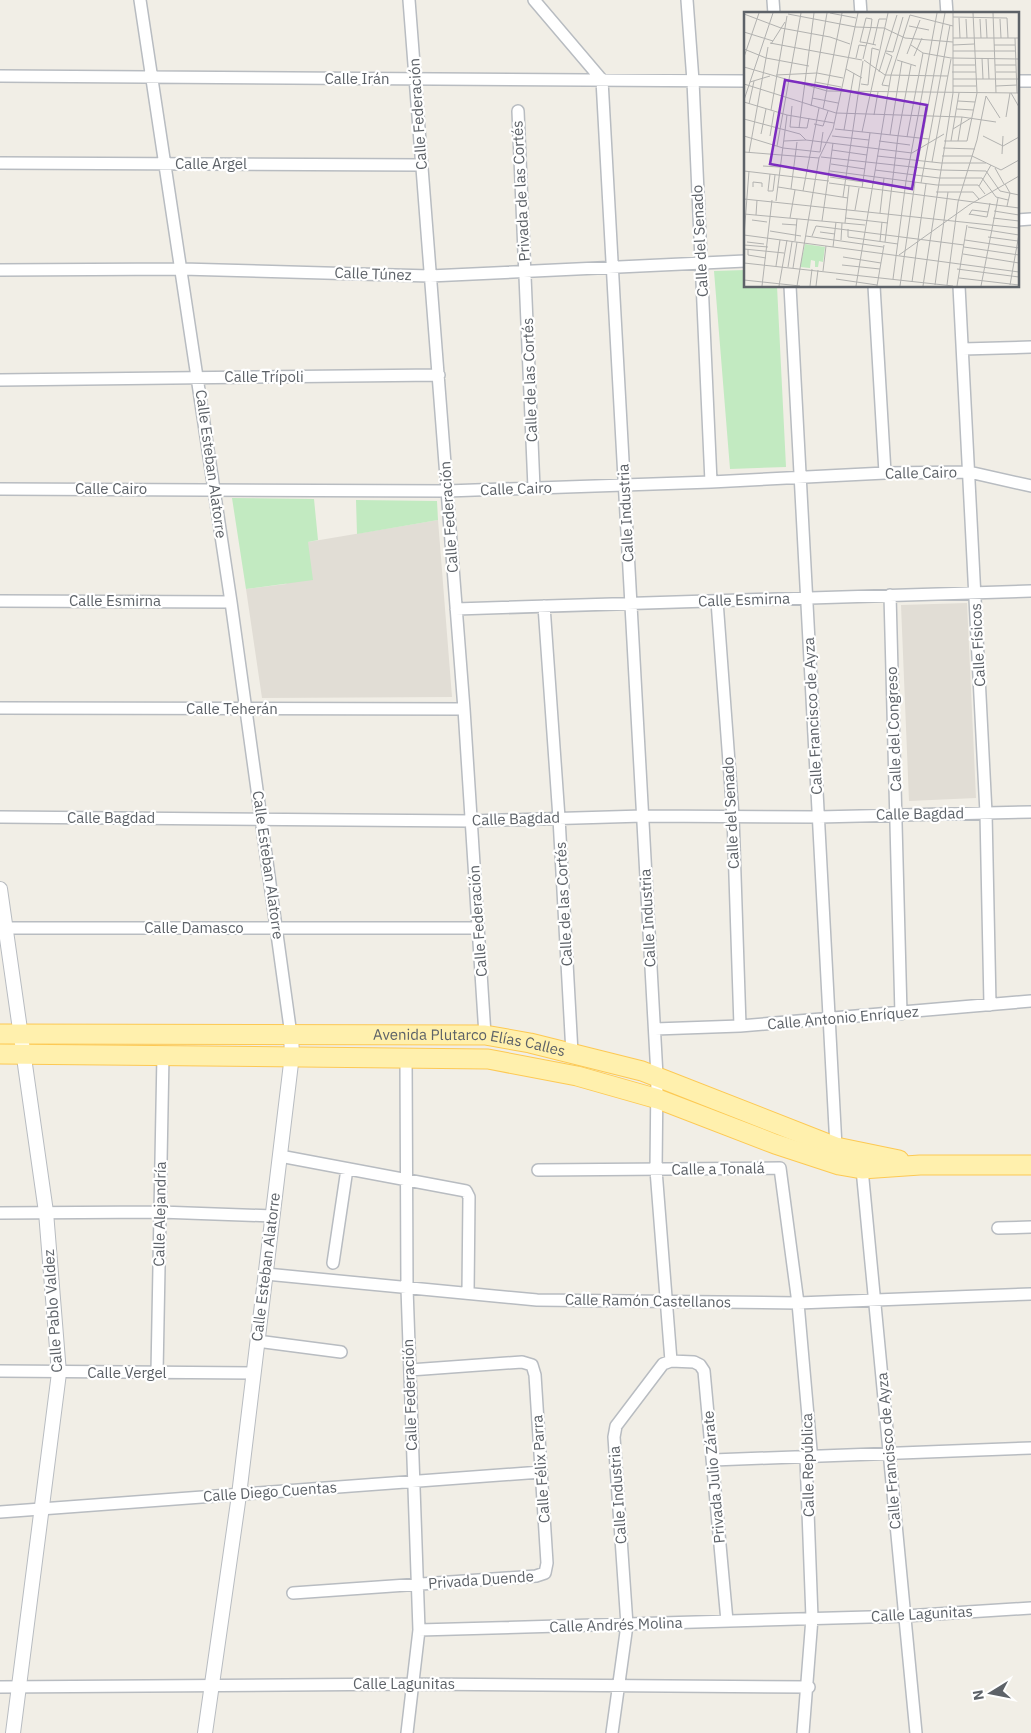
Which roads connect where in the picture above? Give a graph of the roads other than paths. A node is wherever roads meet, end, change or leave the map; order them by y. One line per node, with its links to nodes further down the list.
1 (140, 0): 6 (street, Calle Esteban Alatorre)
2 (409, 0): 7 (street, Calle Federación)
3 (534, 0): 8 (street)
4 (687, 0): 9 (street, Calle del Senado)
5 (0, 76): 6 (street, Calle Irán)
6 (153, 77): 7 (street, Calle Irán); 15 (street, Calle Esteban Alatorre)
7 (415, 79): 8 (street, Calle Irán); 16 (street, Calle Federación)
8 (602, 80): 9 (street, Calle Irán); 21 (street, Calle Industria)
9 (693, 81): 10 (street, Calle Irán); 20 (street, Calle del Senado)
10 (744, 81)
11 (1018, 81): 12 (street)
12 (1031, 81)
13 (518, 110): 24 (street, Privada de las Cortés)
14 (0, 163): 15 (street, Calle Argel)
15 (166, 163): 16 (street, Calle Argel); 22 (street, Calle Esteban Alatorre)
16 (422, 165): 25 (street, Calle Federación)
17 (1031, 219): 18 (street)
18 (1018, 220)
19 (744, 261): 20 (street, Calle Túnez)
20 (700, 263): 21 (street, Calle Túnez); 37 (street, Calle del Senado)
21 (612, 268): 24 (street, Calle Túnez); 38 (street, Calle Industria)
22 (182, 269): 23 (street, Calle Túnez); 25 (street, Calle Túnez); 32 (street, Calle Esteban Alatorre)
23 (0, 270)
24 (525, 272): 25 (street, Calle Túnez); 40 (street, Calle de las Cortés)
25 (430, 276): 31 (street, Calle Federación)
26 (790, 288): 36 (street, Calle Francisco de Ayza)
27 (874, 288): 34 (street)
28 (960, 288): 30 (street, Calle Físicos)
29 (1031, 346): 30 (street)
30 (963, 349): 35 (street, Calle Físicos)
31 (439, 375): 32 (street, Calle Trípoli); 43 (street, Calle Federación)
32 (198, 377): 33 (street, Calle Trípoli); 42 (street, Calle Esteban Alatorre)
33 (0, 380)
34 (885, 472): 35 (street, Calle Cairo); 36 (street, Calle Cairo)
35 (969, 472): 39 (street, Calle Cairo); 45 (street, Calle Físicos)
36 (800, 478): 37 (street, Calle Cairo); 47 (street, Calle Francisco de Ayza)
37 (711, 482): 38 (street, Calle Cairo)
38 (624, 486): 40 (street, Calle Cairo); 51 (street, Calle Industria)
39 (1031, 486)
40 (534, 488): 43 (street, Calle Cairo)
41 (0, 489): 42 (street, Calle Cairo)
42 (214, 490): 43 (street, Calle Cairo); 50 (street, Calle Esteban Alatorre)
43 (447, 491): 53 (street, Calle Federación)
44 (1031, 590): 45 (street, Calle Esmirna)
45 (976, 592): 46 (street, Calle Esmirna); 58 (street, Calle Físicos)
46 (890, 595): 47 (street, Calle Esmirna); 59 (street, Calle del Congreso)
47 (807, 598): 49 (street, Calle Esmirna); 63 (street, Calle Francisco de Ayza)
48 (0, 601): 50 (street, Calle Esmirna)
49 (717, 601): 51 (street, Calle Esmirna); 61 (street, Calle del Senado)
50 (231, 602): 55 (street, Calle Esteban Alatorre)
51 (631, 604): 52 (street, Calle Esmirna); 60 (street, Calle Industria)
52 (544, 606): 53 (street, Calle Esmirna); 65 (street, Calle de las Cortés)
53 (456, 609): 56 (street, Calle Federación)
54 (0, 708): 55 (street, Calle Teherán)
55 (246, 709): 56 (street, Calle Teherán); 64 (street, Calle Esteban Alatorre)
56 (464, 709): 66 (street, Calle Federación)
57 (1031, 812): 58 (street, Calle Bagdad)
58 (986, 813): 59 (street, Calle Bagdad); 72 (street, Calle Físicos)
59 (897, 814): 63 (street, Calle Bagdad); 73 (street, Calle del Congreso)
60 (643, 816): 61 (street, Calle Bagdad); 65 (street, Calle Bagdad); 76 (street, Calle Industria)
61 (733, 816): 63 (street, Calle Bagdad); 75 (street, Calle del Senado)
62 (0, 817): 64 (street, Calle Bagdad)
63 (818, 817): 74 (street, Calle Francisco de Ayza)
64 (261, 818): 66 (street, Calle Bagdad); 69 (street, Calle Esteban Alatorre)
65 (559, 818): 66 (street, Calle Bagdad); 81 (street, Calle de las Cortés)
66 (471, 821): 70 (street, Calle Federación)
67 (0, 889): 68 (street, Calle Pablo Valdez)
68 (3, 928): 69 (street, Calle Damasco); 78 (street, Calle Pablo Valdez)
69 (277, 928): 70 (street, Calle Damasco); 79 (street, Calle Esteban Alatorre)
70 (478, 928): 80 (street, Calle Federación)
71 (1031, 1000): 72 (street, Calle Antonio Enríquez)
72 (990, 1004): 73 (street, Calle Antonio Enríquez)
73 (901, 1014): 74 (street, Calle Antonio Enríquez)
74 (830, 1019): 75 (street, Calle Antonio Enríquez); 90 (street, Calle Francisco de Ayza)
75 (740, 1026): 76 (street, Calle Antonio Enríquez)
76 (655, 1029): 87 (street, Calle Industria)
77 (0, 1034): 78 (main road, Avenida Plutarco Elías Calles)
78 (22, 1034): 79 (main road, Avenida Plutarco Elías Calles); 83 (street, Calle Pablo Valdez)
79 (291, 1035): 80 (main road, Avenida Plutarco Elías Calles); 84 (street, Calle Esteban Alatorre)
80 (485, 1035): 81 (main road, Avenida Plutarco Elías Calles)
81 (572, 1053): 87 (main road, Avenida Plutarco Elías Calles)
82 (0, 1054): 83 (main road, Avenida Plutarco Elías Calles)
83 (24, 1054): 85 (main road, Avenida Plutarco Elías Calles); 100 (street, Calle Pablo Valdez)
84 (292, 1055): 85 (main road, Avenida Plutarco Elías Calles); 86 (main road, Avenida Plutarco Elías Calles); 91 (street, Calle Esteban Alatorre)
85 (163, 1056): 101 (street, Calle Alejandría)
86 (406, 1057): 88 (main road, Avenida Plutarco Elías Calles); 99 (street, Calle Federación)
87 (657, 1076): 88 (street, Calle Industria); 89 (main road, Avenida Plutarco Elías Calles)
88 (658, 1099): 89 (main road, Avenida Plutarco Elías Calles); 98 (street, Calle Industria)
89 (788, 1139): 90 (main road, Avenida Plutarco Elías Calles); 96 (main road, Avenida Plutarco Elías Calles)
90 (836, 1147): 93 (main road, Avenida Plutarco Elías Calles)
91 (280, 1156): 95 (street); 103 (street, Calle Esteban Alatorre)
92 (1031, 1164): 93 (main road, Avenida Plutarco Elías Calles)
93 (920, 1165): 96 (main road, Avenida Plutarco Elías Calles)
94 (780, 1168): 98 (street, Calle a Tonalá); 113 (street, Calle República)
95 (347, 1169): 99 (street); 106 (street)
96 (862, 1169): 112 (street, Calle Francisco de Ayza)
97 (538, 1170): 98 (street, Calle a Tonalá)
98 (656, 1170): 111 (street, Calle Industria)
99 (407, 1181): 108 (street, Calle Federación); 109 (street)
100 (46, 1212): 101 (street); 102 (street); 119 (street, Calle Pablo Valdez)
101 (160, 1212): 103 (street); 120 (street, Calle Alejandría)
102 (0, 1213)
103 (273, 1216): 107 (street, Calle Esteban Alatorre)
104 (1031, 1226): 105 (street)
105 (998, 1228)
106 (333, 1263)
107 (266, 1274): 108 (street, Calle Ramón Castellanos); 114 (street, Calle Esteban Alatorre)
108 (407, 1288): 109 (street, Calle Ramón Castellanos); 117 (street, Calle Federación)
109 (468, 1293): 111 (street, Calle Ramón Castellanos)
110 (1031, 1294): 112 (street, Calle Ramón Castellanos)
111 (666, 1300): 113 (street, Calle Ramón Castellanos); 116 (street, Calle Industria)
112 (875, 1300): 113 (street, Calle Ramón Castellanos); 123 (street, Calle Francisco de Ayza)
113 (798, 1303): 124 (street, Calle República)
114 (257, 1341): 115 (street); 121 (street, Calle Esteban Alatorre)
115 (340, 1352)
116 (671, 1361): 125 (street, Privada Julio Zárate); 138 (street, Calle Industria)
117 (410, 1370): 126 (street, Calle Félix Parra); 127 (street, Calle Federación)
118 (0, 1371): 119 (street, Calle Vergel)
119 (59, 1372): 120 (street, Calle Vergel); 129 (street, Calle Pablo Valdez)
120 (157, 1373): 121 (street, Calle Vergel)
121 (254, 1373): 128 (street, Calle Esteban Alatorre)
122 (1031, 1448): 123 (street)
123 (889, 1453): 124 (street); 135 (street, Calle Francisco de Ayza)
124 (806, 1458): 125 (street); 136 (street, Calle República)
125 (713, 1460): 137 (street, Privada Julio Zárate)
126 (541, 1472): 127 (street, Calle Diego Cuentas); 131 (street, Calle Félix Parra)
127 (413, 1481): 128 (street, Calle Diego Cuentas); 132 (street, Calle Federación)
128 (238, 1495): 129 (street, Calle Diego Cuentas); 141 (street, Calle Esteban Alatorre)
129 (44, 1507): 130 (street, Calle Diego Cuentas); 144 (street, Calle Pablo Valdez)
130 (0, 1512)
131 (545, 1573): 132 (street, Privada Duende)
132 (417, 1584): 133 (street, Privada Duende); 139 (street, Calle Federación)
133 (292, 1593)
134 (1031, 1608): 135 (street, Calle Lagunitas)
135 (905, 1616): 136 (street, Calle Lagunitas); 151 (street, Calle Francisco de Ayza)
136 (812, 1618): 137 (street, Calle Andrés Molina); 145 (street, Calle República)
137 (726, 1621): 138 (street, Calle Andrés Molina)
138 (627, 1625): 139 (street, Calle Andrés Molina); 142 (street, Calle Industria)
139 (419, 1630): 140 (street, Calle Federación)
140 (413, 1684): 141 (street, Calle Lagunitas); 142 (street, Calle Lagunitas); 148 (street, Calle Federación)
141 (212, 1685): 144 (street, Calle Lagunitas); 147 (street, Calle Esteban Alatorre)
142 (619, 1685): 145 (street, Calle Lagunitas); 149 (street, Calle Industria)
143 (0, 1687): 144 (street, Calle Lagunitas)
144 (19, 1687): 146 (street, Calle Pablo Valdez)
145 (809, 1687): 150 (street, Calle República)
146 (13, 1733)
147 (205, 1733)
148 (407, 1733)
149 (612, 1733)
150 (803, 1733)
151 (916, 1733)

